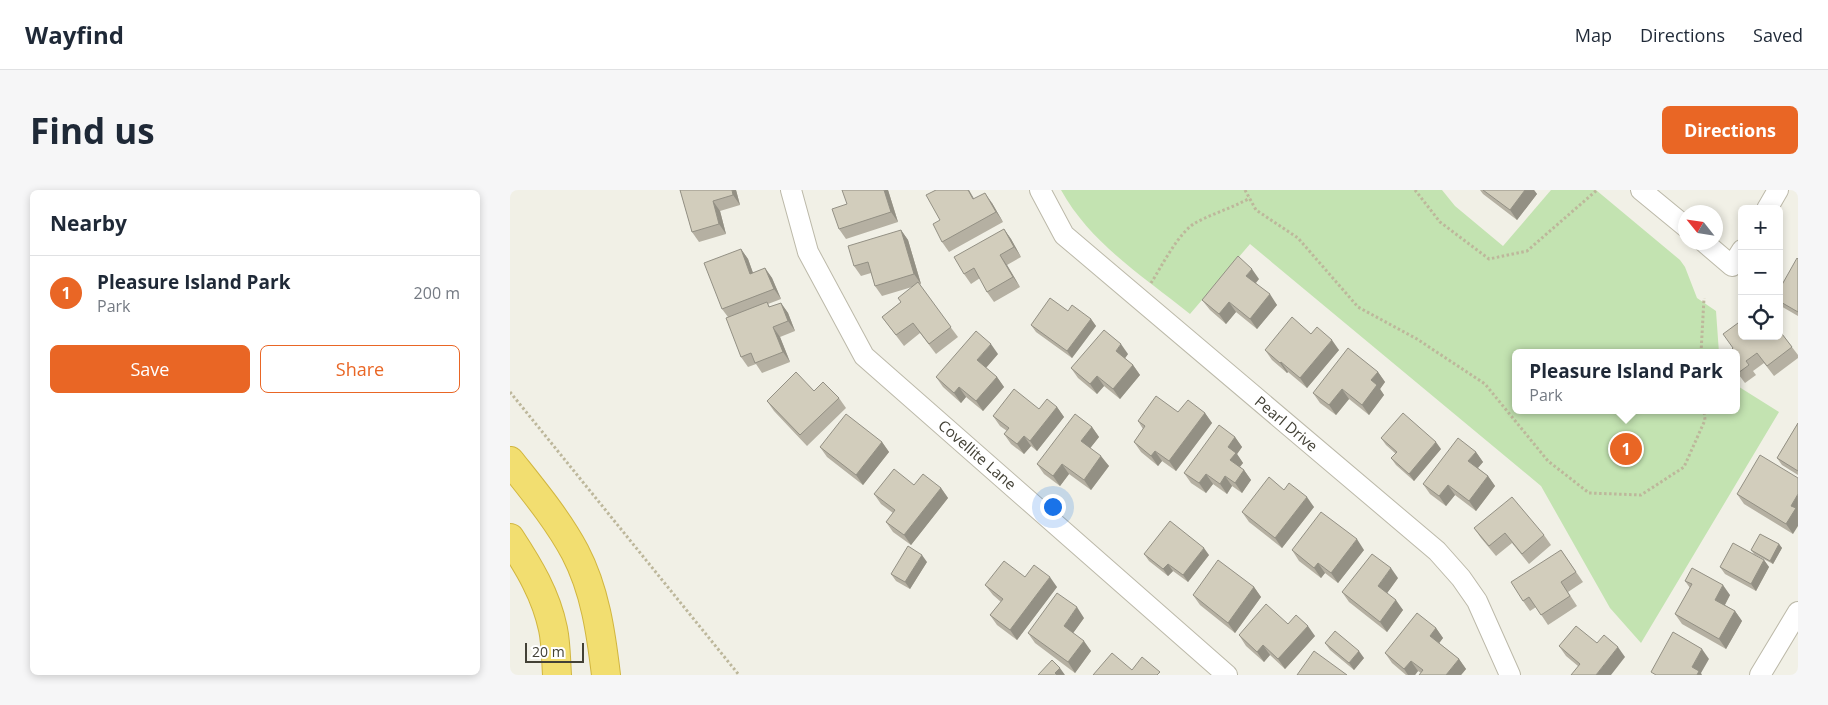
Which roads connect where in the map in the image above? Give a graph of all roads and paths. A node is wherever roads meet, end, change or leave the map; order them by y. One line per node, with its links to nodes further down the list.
1 (791, 190): 24 (street, Covellite Lane)
2 (1040, 190): 25 (street, Pearl Drive)
3 (1245, 190): 8 (path)
4 (1415, 190): 5 (path)
5 (1597, 190)
6 (1641, 190): 10 (street)
7 (1778, 190): 9 (street)
8 (1250, 198): 13 (path); 17 (path)
9 (1769, 205)
10 (1678, 220)
11 (1713, 250): 12 (street)
12 (1738, 256)
13 (1149, 286)
14 (1704, 298): 15 (path)
15 (1700, 349)
16 (510, 392): 23 (path)
17 (1704, 414)
18 (510, 461): 22 (highway)
19 (510, 538): 21 (highway)
20 (1798, 612): 26 (street)
21 (557, 675)
22 (606, 675)
23 (739, 675)
24 (1227, 675)
25 (1510, 675)
26 (1760, 675)

